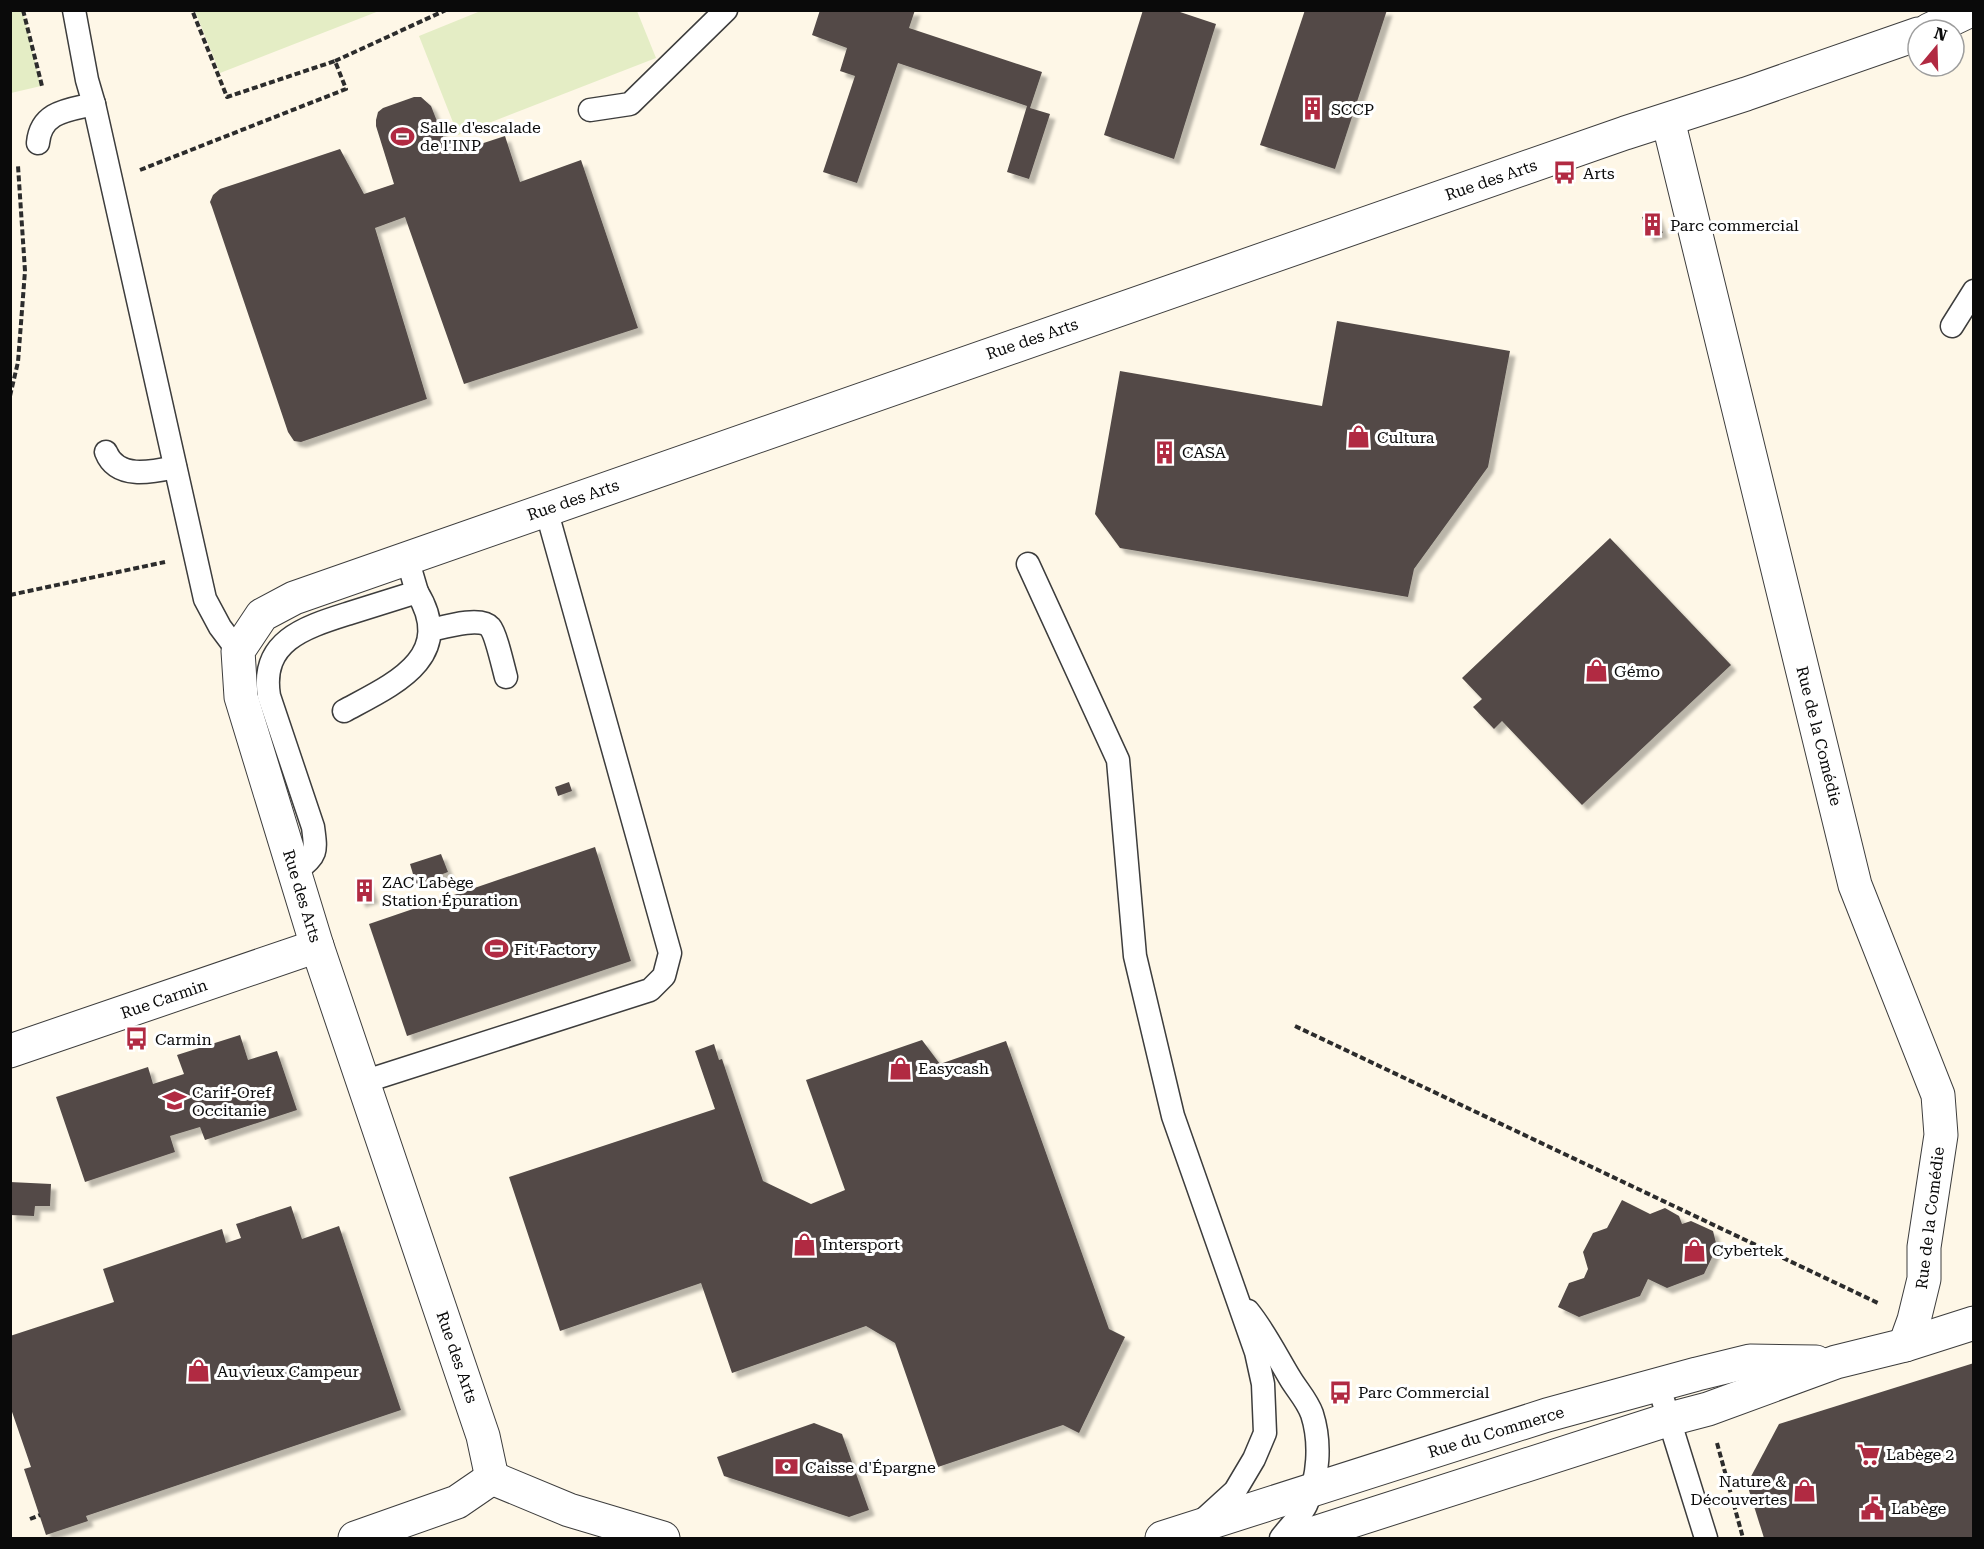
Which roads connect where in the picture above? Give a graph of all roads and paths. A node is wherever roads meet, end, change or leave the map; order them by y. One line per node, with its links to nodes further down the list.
1 (23, 10): 10 (path)
2 (74, 10): 10 (lane)
3 (192, 10): 9 (path)
4 (446, 10): 9 (path)
5 (726, 10): 12 (lane)
6 (1971, 10): 7 (street)
7 (1954, 18)
8 (1906, 38): 13 (street, Rue des Arts)
9 (335, 61): 16 (path)
10 (87, 80): 11 (lane)
11 (94, 104): 14 (lane); 16 (lane)
12 (590, 110)
13 (1668, 120): 22 (street, Rue des Arts); 39 (street, Rue de la Comédie)
14 (38, 143)
15 (18, 164): 19 (path)
16 (110, 176): 21 (lane)
17 (1974, 291): 18 (lane)
18 (1952, 326)
19 (10, 396)
20 (106, 452): 21 (lane)
21 (175, 467): 23 (lane)
22 (546, 509): 24 (street, Rue des Arts); 36 (lane)
23 (195, 556): 27 (path); 29 (lane)
24 (407, 558): 26 (lane); 29 (street, Rue des Arts)
25 (1028, 564): 37 (lane)
26 (417, 592): 28 (lane); 32 (lane)
27 (10, 595)
28 (431, 630): 30 (lane); 31 (lane)
29 (238, 651): 32 (street, Rue des Arts)
30 (506, 676)
31 (344, 711)
32 (294, 873): 33 (street, Rue des Arts)
33 (317, 946): 35 (street, Rue Carmin); 36 (street, Rue des Arts)
34 (1295, 1026): 39 (path)
35 (10, 1051)
36 (363, 1082): 44 (street, Rue des Arts)
37 (1235, 1296): 45 (lane); 48 (lane)
38 (1974, 1323): 39 (street, Rue du Commerce)
39 (1909, 1333): 40 (street, Rue du Commerce)
40 (1836, 1362): 41 (street, Rue du Commerce); 42 (street, Rue du Commerce)
41 (1658, 1384): 43 (lane); 45 (street, Rue du Commerce)
42 (1708, 1409): 43 (street, Rue du Commerce); 55 (path)
43 (1670, 1419): 53 (street, Rue du Commerce); 54 (lane)
44 (492, 1478): 49 (street); 50 (street)
45 (1311, 1491): 48 (street, Rue du Commerce); 52 (lane)
46 (40, 1515): 47 (path)
47 (30, 1519)
48 (1193, 1529): 51 (street, Rue du Commerce)
49 (366, 1537)
50 (663, 1539)
51 (1162, 1539)
52 (1281, 1539)
53 (1299, 1539)
54 (1706, 1539)
55 (1743, 1539)

